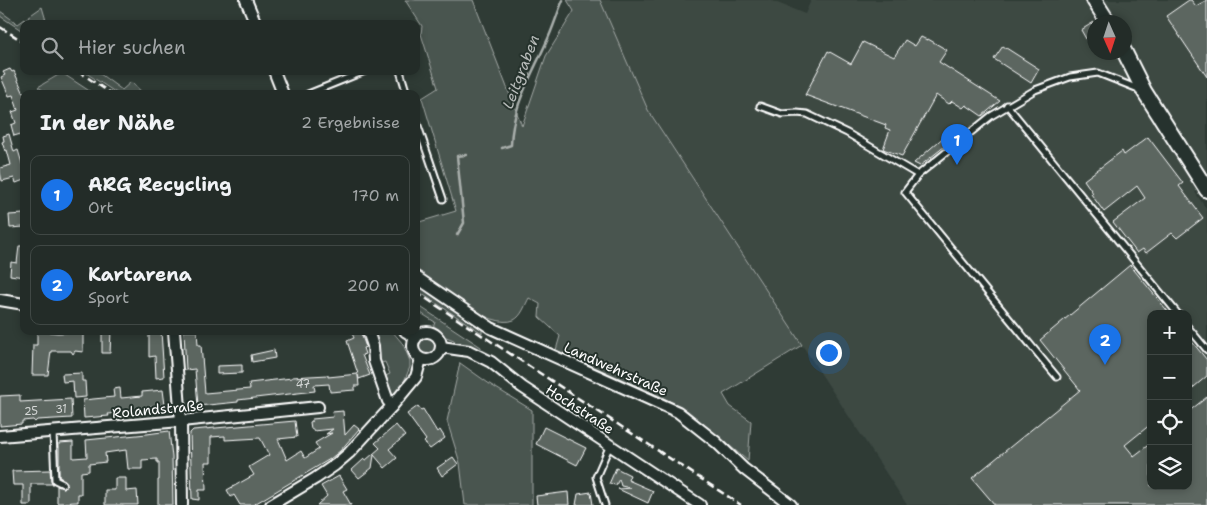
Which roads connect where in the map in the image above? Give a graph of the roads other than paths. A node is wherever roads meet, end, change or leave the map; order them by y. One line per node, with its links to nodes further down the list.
1 (246, 0): 4 (street)
2 (1094, 0): 3 (street)
3 (1104, 15)
4 (254, 20)
5 (1128, 60): 12 (street)
6 (276, 75): 9 (street)
7 (355, 75): 10 (lane)
8 (401, 75): 11 (lane)
9 (281, 90)
10 (319, 90)
11 (407, 90)
12 (1144, 91): 13 (lane); 17 (street)
13 (1007, 105): 16 (lane); 22 (lane)
14 (760, 106): 16 (lane)
15 (420, 132): 18 (lane)
16 (918, 175): 33 (lane)
17 (1207, 190)
18 (443, 199)
19 (420, 281): 45 (street, Landwehrstraße)
20 (0, 300): 21 (street)
21 (20, 303)
22 (1175, 310)
23 (1192, 332): 31 (lane)
24 (174, 335): 36 (street)
25 (369, 335): 34 (street)
26 (411, 335): 29 (street)
27 (420, 335): 30 (street)
28 (420, 335): 29 (street)
29 (416, 338): 32 (street)
30 (441, 347): 32 (street); 39 (street, Hochstraße)
31 (1207, 350)
32 (421, 359): 34 (street)
33 (1057, 377)
34 (392, 406): 42 (street)
35 (318, 407): 36 (street, Rolandstraße)
36 (181, 421): 37 (street, Rolandstraße); 41 (street)
37 (53, 432): 38 (street, Rolandstraße); 40 (lane)
38 (0, 436)
39 (610, 445): 43 (lane); 44 (street, Hochstraße)
40 (63, 484)
41 (182, 505)
42 (271, 505)
43 (604, 505)
44 (700, 505)
45 (791, 505)

